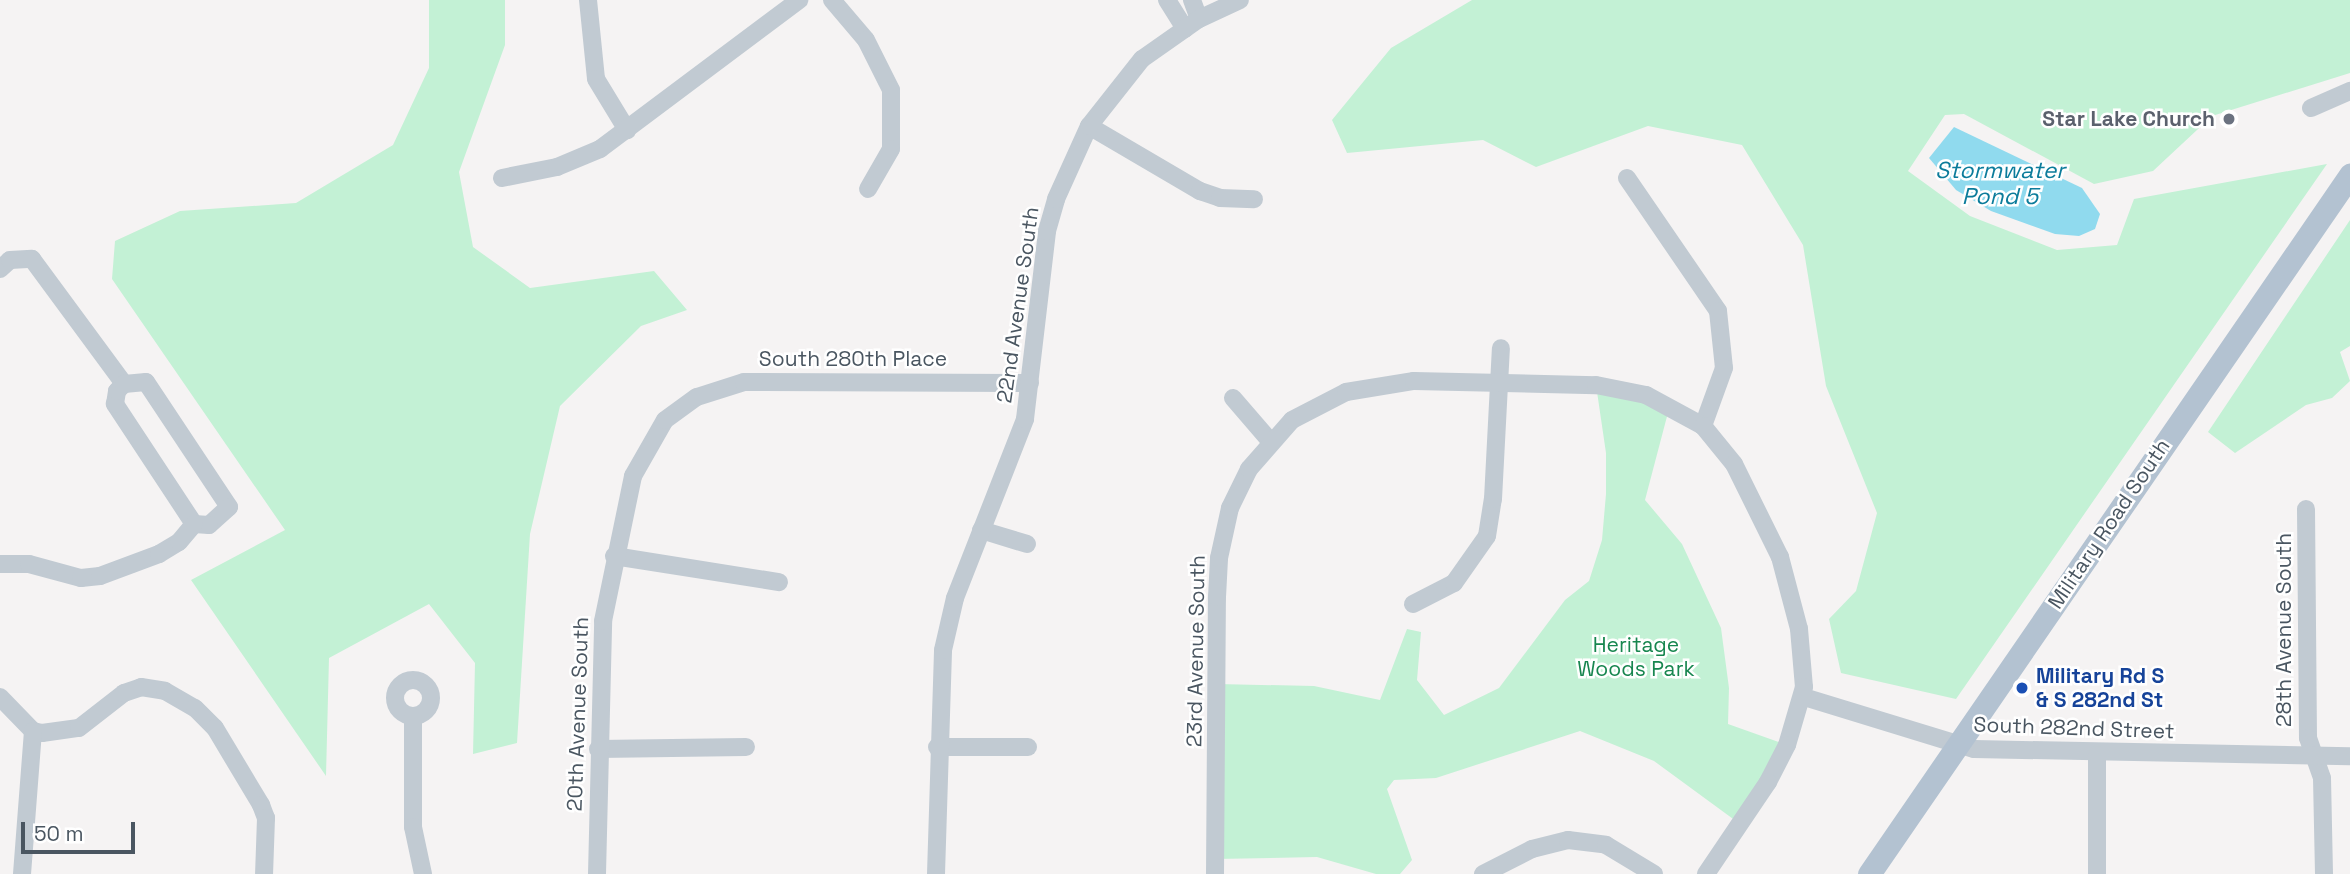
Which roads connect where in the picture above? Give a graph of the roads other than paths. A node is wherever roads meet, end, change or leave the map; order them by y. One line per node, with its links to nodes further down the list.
1 (588, 0): 11 (street)
2 (799, 0): 11 (street)
3 (832, 0): 15 (street)
4 (1167, 0): 7 (street)
5 (1192, 0): 7 (street)
6 (1240, 0): 7 (street, 22nd Avenue South)
7 (1192, 24): 10 (street, 22nd Avenue South)
8 (2350, 91): 9 (street)
9 (2311, 108)
10 (1088, 126): 16 (street); 19 (street, 22nd Avenue South)
11 (627, 131): 13 (street)
12 (2350, 175): 37 (main road, Military Road South)
13 (502, 178)
14 (1626, 178): 23 (street)
15 (868, 189)
16 (1254, 198)
17 (0, 269): 20 (street)
18 (1500, 348): 21 (street)
19 (1030, 383): 27 (street, 22nd Avenue South); 29 (street, South 280th Place)
20 (124, 384): 26 (street); 26 (street)
21 (1500, 384): 23 (street); 24 (street); 32 (street)
22 (1233, 398): 24 (street)
23 (1703, 426): 34 (street)
24 (1270, 441): 50 (street, 23rd Avenue South)
25 (2306, 509): 43 (street, 28th Avenue South)
26 (194, 524): 30 (street)
27 (981, 530): 28 (street); 39 (street, 22nd Avenue South)
28 (1027, 544)
29 (614, 556): 31 (street); 41 (street, 20th Avenue South)
30 (0, 564)
31 (779, 582)
32 (1413, 604)
33 (0, 697): 36 (street)
34 (1804, 697): 37 (street, South 282nd Street); 53 (street)
35 (413, 717): 47 (street)
36 (33, 731): 45 (street); 46 (street)
37 (1956, 745): 42 (street, South 282nd Street); 54 (main road, Military Road South)
38 (746, 747): 41 (street)
39 (937, 747): 40 (street); 49 (street, 22nd Avenue South)
40 (1028, 747)
41 (598, 749): 48 (street, 20th Avenue South)
42 (2097, 755): 43 (street, South 282nd Street); 55 (street)
43 (2316, 756): 44 (street, South 282nd Street); 56 (street, 28th Avenue South)
44 (2350, 757)
45 (22, 874)
46 (264, 874)
47 (423, 874)
48 (597, 874)
49 (936, 874)
50 (1215, 874)
51 (1483, 874): 52 (street)
52 (1654, 874)
53 (1706, 874)
54 (1869, 874)
55 (2097, 874)
56 (2325, 874)

